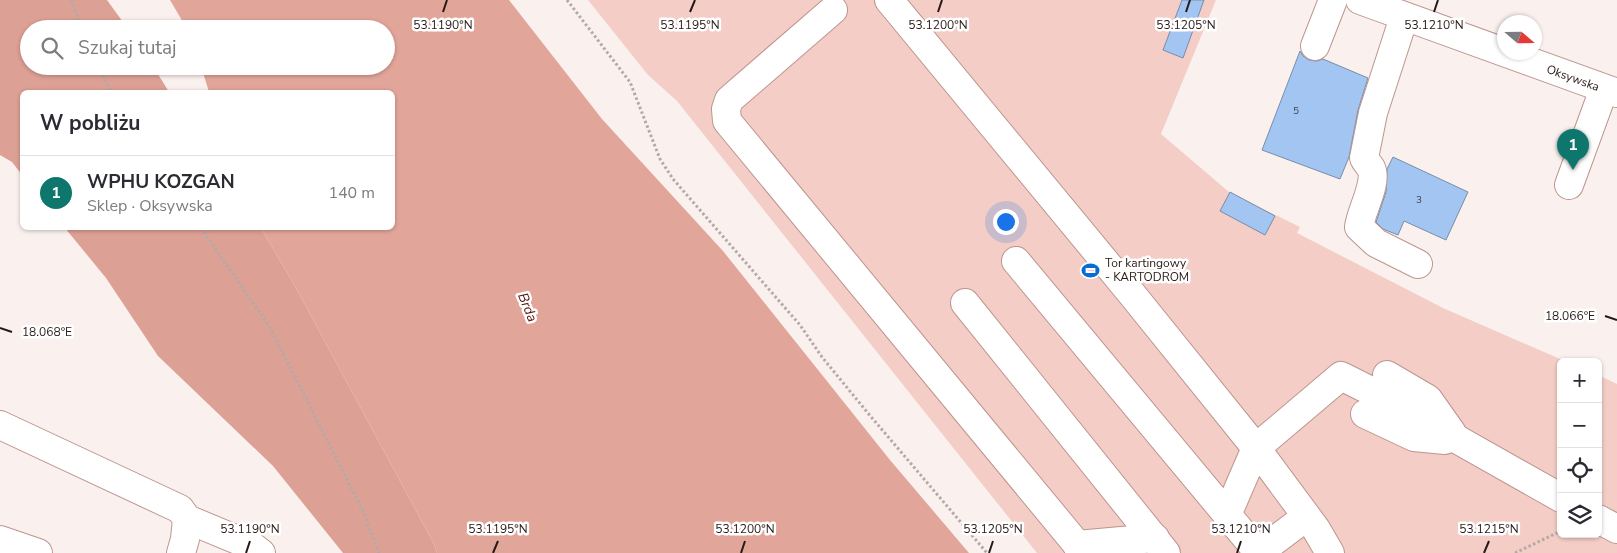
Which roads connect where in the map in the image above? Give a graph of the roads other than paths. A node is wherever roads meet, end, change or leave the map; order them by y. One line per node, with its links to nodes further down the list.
1 (889, 0): 13 (street)
2 (1333, 0): 6 (street)
3 (1360, 0): 5 (street, Oksywska)
4 (833, 10): 22 (street)
5 (1404, 17): 7 (street, Oksywska); 10 (street)
6 (1315, 46)
7 (1613, 90): 8 (street)
8 (1569, 185)
9 (1016, 261): 15 (street)
10 (1418, 264)
11 (966, 303): 21 (street)
12 (0, 425): 17 (street)
13 (1256, 448): 14 (street); 15 (street); 16 (street)
14 (1557, 496)
15 (1227, 515): 26 (street)
16 (1306, 517): 26 (street); 27 (street)
17 (187, 519): 24 (street); 25 (street)
18 (1602, 521): 19 (street)
19 (1617, 530)
20 (0, 540): 23 (street)
21 (1161, 546): 22 (street)
22 (1081, 549)
23 (38, 553)
24 (181, 553)
25 (261, 553)
26 (1258, 553)
27 (1330, 553)

